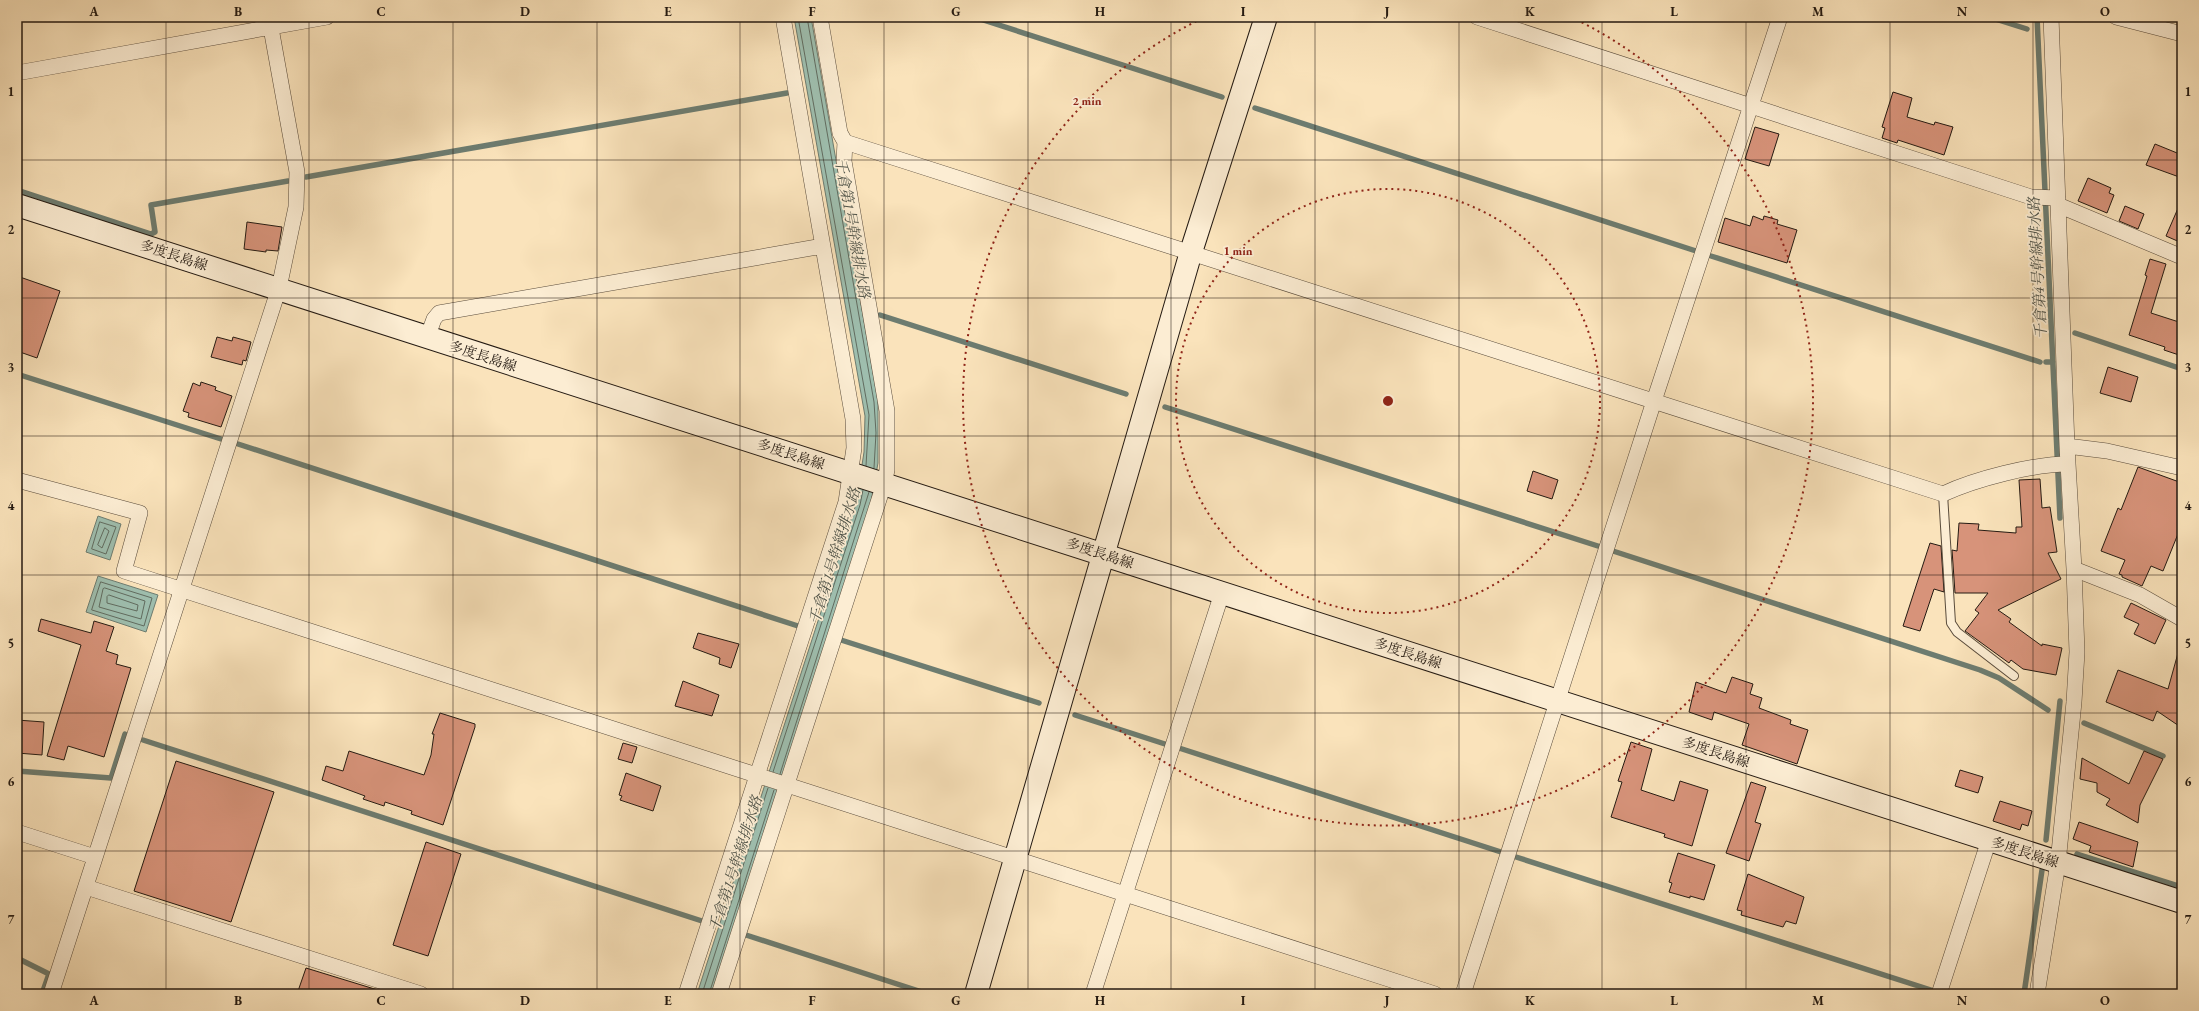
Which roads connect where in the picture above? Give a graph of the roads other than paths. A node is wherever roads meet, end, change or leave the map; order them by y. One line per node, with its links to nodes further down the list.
1 (327, 17): 9 (street)
2 (783, 17): 16 (street)
3 (820, 17): 13 (street)
4 (1266, 17): 17 (main road)
5 (1477, 17): 12 (street)
6 (1780, 17): 12 (street)
7 (2051, 17): 14 (street)
8 (2116, 17): 10 (street)
9 (270, 22): 11 (street); 19 (street)
10 (2182, 34)
11 (17, 73)
12 (1752, 106): 14 (street); 21 (street)
13 (845, 142): 17 (street); 27 (street)
14 (2056, 200): 18 (street); 22 (street)
15 (17, 205): 19 (main road, 多度長島線)
16 (823, 246): 20 (street); 25 (street)
17 (1191, 252): 21 (street); 29 (main road)
18 (2182, 257)
19 (279, 288): 20 (main road, 多度長島線); 31 (street)
20 (427, 338): 25 (main road, 多度長島線)
21 (1654, 401): 28 (street); 35 (street)
22 (2067, 446): 23 (street); 24 (street)
23 (2065, 464): 28 (street); 30 (street)
24 (2182, 468)
25 (853, 474): 27 (main road, 多度長島線); 36 (street)
26 (17, 480): 31 (street)
27 (882, 483): 29 (main road, 多度長島線); 37 (street)
28 (1943, 494): 34 (lane)
29 (1104, 555): 32 (main road, 多度長島線); 41 (main road)
30 (2074, 569): 33 (street); 42 (street)
31 (182, 589): 36 (street); 40 (street)
32 (1222, 593): 35 (main road, 多度長島線); 44 (street)
33 (2182, 619)
34 (2014, 676)
35 (1558, 701): 39 (main road, 多度長島線); 53 (street)
36 (760, 775): 37 (street); 48 (street)
37 (785, 783): 41 (street); 49 (street)
38 (17, 832): 40 (street)
39 (1989, 840): 42 (main road, 多度長島線); 54 (street)
40 (95, 857): 43 (street)
41 (1015, 858): 44 (street); 50 (main road)
42 (2058, 863): 45 (main road, 多度長島線); 55 (street)
43 (86, 887): 46 (street); 47 (street)
44 (1126, 894): 51 (street); 52 (street)
45 (2182, 902)
46 (51, 994)
47 (421, 994)
48 (686, 994)
49 (719, 994)
50 (976, 994)
51 (1093, 994)
52 (1434, 994)
53 (1464, 994)
54 (1939, 994)
55 (2037, 994)

